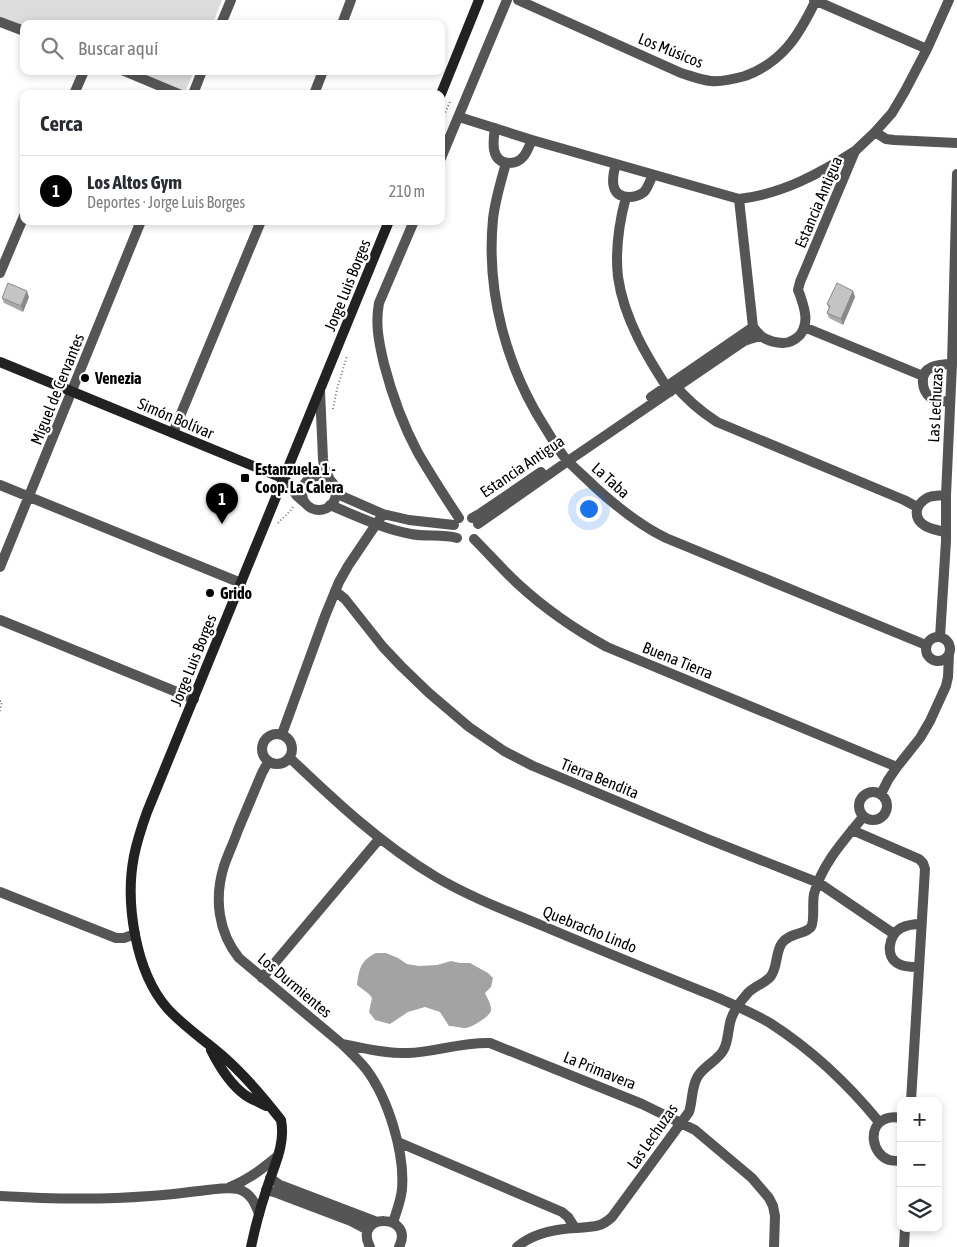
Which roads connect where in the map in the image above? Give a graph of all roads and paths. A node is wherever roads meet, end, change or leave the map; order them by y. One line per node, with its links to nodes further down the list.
1 (231, 0): 8 (street)
2 (351, 0): 9 (street)
3 (479, 0): 21 (street)
4 (506, 0): 22 (street)
5 (518, 0): 6 (street, Los Músicos)
6 (815, 0): 12 (street)
7 (949, 0): 12 (street, Estancia Antigua)
8 (224, 20)
9 (344, 20)
10 (0, 22): 11 (street)
11 (20, 30)
12 (927, 49): 24 (street, Estancia Antigua)
13 (82, 75): 17 (street)
14 (134, 75): 18 (street)
15 (200, 75): 19 (street)
16 (321, 75): 20 (street)
17 (76, 90)
18 (169, 90)
19 (195, 90)
20 (316, 90)
21 (443, 90)
22 (459, 116): 23 (street); 27 (street)
23 (495, 128): 25 (street); 29 (street)
24 (875, 132): 26 (street); 28 (street, Estancia Antigua)
25 (532, 140): 29 (street); 30 (street)
26 (957, 143)
27 (445, 149)
28 (855, 151): 31 (street); 34 (street, Estancia Antigua)
29 (506, 163): 56 (street, La Taba)
30 (616, 164): 33 (street); 35 (street)
31 (826, 169): 34 (street); 36 (street)
32 (957, 174): 48 (street, Las Lechuzas)
33 (653, 175): 35 (street); 36 (street)
34 (841, 187): 44 (street, Estancia Antigua)
35 (626, 197): 50 (street)
36 (739, 199): 43 (street)
37 (20, 225): 42 (street)
38 (139, 225): 51 (street, Miguel de Cervantes)
39 (259, 225): 55 (street)
40 (387, 225): 52 (street, Jorge Luis Borges)
41 (412, 225): 69 (street)
42 (0, 273)
43 (753, 327): 45 (street); 50 (street, Estancia Antigua)
44 (804, 327): 45 (street); 49 (street)
45 (760, 336): 50 (street, Estancia Antigua)
46 (347, 356): 54 (path)
47 (0, 362): 51 (street, Simón Bolívar)
48 (952, 364): 49 (street); 53 (street, Las Lechuzas)
49 (923, 376): 53 (street)
50 (672, 387): 56 (street, Estancia Antigua); 66 (street)
51 (72, 391): 55 (street, Simón Bolívar); 63 (street, Miguel de Cervantes)
52 (320, 391): 57 (street, Jorge Luis Borges); 59 (street)
53 (950, 402): 62 (street, Las Lechuzas)
54 (332, 415)
55 (173, 433): 57 (street, Simón Bolívar)
56 (566, 459): 68 (street, Estancia Antigua); 79 (street, La Taba)
57 (285, 479): 58 (street, Simón Bolívar); 64 (street); 75 (street, Jorge Luis Borges)
58 (305, 483): 59 (street); 64 (street)
59 (332, 483): 61 (street)
60 (0, 485): 63 (street)
61 (335, 493): 65 (street); 67 (street)
62 (946, 495): 66 (street); 71 (street, Las Lechuzas)
63 (29, 497): 74 (street, Miguel de Cervantes); 75 (street)
64 (305, 503): 65 (street)
65 (330, 505): 70 (street)
66 (917, 507): 71 (street)
67 (383, 514): 69 (street); 70 (street)
68 (475, 521): 69 (street); 73 (street)
69 (456, 522): 72 (street)
70 (376, 524): 72 (street); 76 (street)
71 (946, 532): 78 (street, Las Lechuzas)
72 (457, 538): 73 (street)
73 (474, 539): 89 (street, Buena Tierra)
74 (0, 567)
75 (241, 583): 83 (street, Jorge Luis Borges)
76 (335, 591): 86 (street); 94 (street, Tierra Bendita)
77 (0, 620): 83 (street)
78 (940, 637): 79 (street); 80 (street)
79 (926, 645): 81 (street)
80 (949, 654): 81 (street); 82 (street)
81 (934, 661): 82 (street)
82 (948, 677): 89 (street)
83 (194, 698): 97 (street, Jorge Luis Borges)
84 (0, 701): 85 (path)
85 (0, 710)
86 (282, 734): 87 (street); 88 (street)
87 (290, 758): 88 (street); 93 (street, Quebracho Lindo)
88 (268, 762): 100 (street, Los Durmientes)
89 (897, 767): 90 (street)
90 (881, 794): 91 (street); 91 (street)
91 (863, 817): 92 (street, Las Lechuzas)
92 (852, 830): 94 (street, Las Lechuzas); 96 (street)
93 (380, 838): 100 (street); 101 (street, Quebracho Lindo)
94 (818, 883): 98 (street, Tierra Bendita); 101 (street, Las Lechuzas)
95 (0, 892): 97 (street)
96 (921, 924): 98 (street); 99 (street)
97 (135, 934): 108 (street, Jorge Luis Borges)
98 (894, 934): 99 (street)
99 (918, 967): 103 (street)
100 (262, 978): 102 (street, Los Durmientes)
101 (738, 1006): 105 (street, Quebracho Lindo); 106 (street, Las Lechuzas)
102 (342, 1044): 106 (street, La Primavera); 107 (street, Los Durmientes)
103 (911, 1097)
104 (897, 1118): 105 (street)
105 (879, 1122): 109 (street)
106 (682, 1123): 118 (street, Las Lechuzas); 125 (street, La Primavera)
107 (398, 1142): 117 (street, Los Durmientes); 118 (street)
108 (278, 1156): 110 (street, Jorge Luis Borges); 111 (street)
109 (897, 1161)
110 (270, 1178): 112 (street, Jorge Luis Borges); 114 (street)
111 (229, 1188): 113 (street); 115 (street)
112 (266, 1190): 114 (street); 115 (street, Jorge Luis Borges)
113 (0, 1196)
114 (329, 1208): 116 (street); 119 (street)
115 (258, 1214): 122 (street, Jorge Luis Borges)
116 (377, 1222): 117 (street); 119 (street)
117 (393, 1223): 121 (street)
118 (575, 1228): 124 (street, Las Lechuzas)
119 (368, 1230): 123 (street)
120 (905, 1232): 126 (street)
121 (401, 1246)
122 (251, 1247)
123 (370, 1247)
124 (517, 1247)
125 (774, 1247)
126 (904, 1247)

